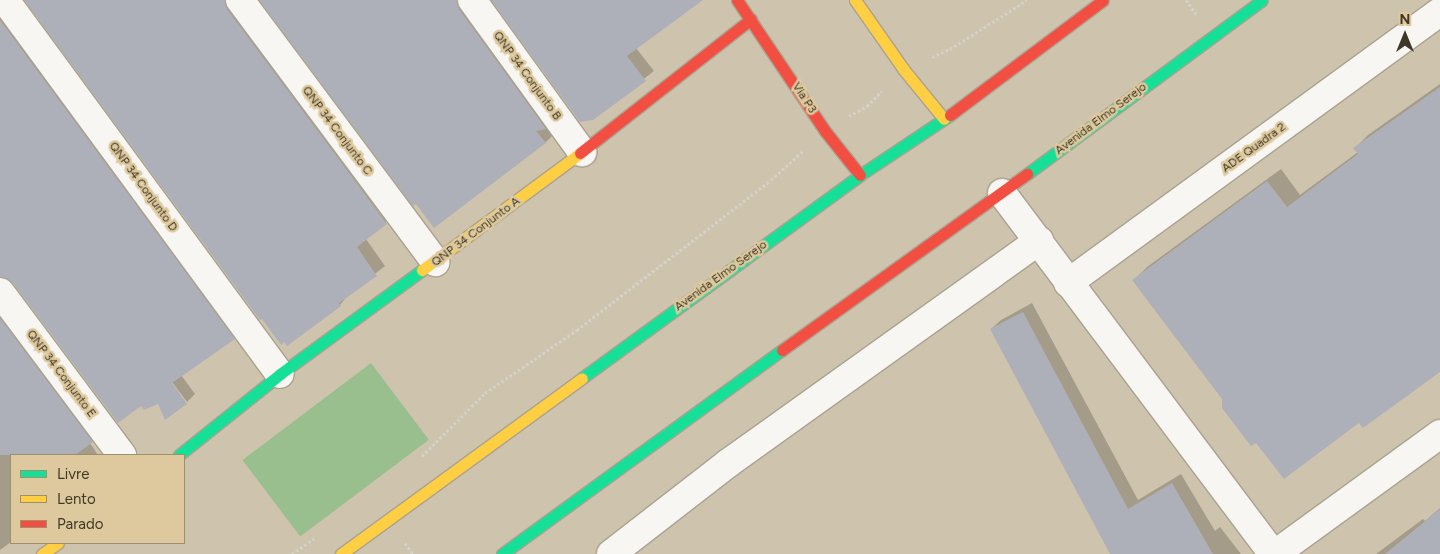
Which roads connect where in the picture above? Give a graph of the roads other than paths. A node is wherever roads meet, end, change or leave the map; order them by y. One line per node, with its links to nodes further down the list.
1 (5, 0): 18 (street, QNP 34 Conjunto D)
2 (240, 0): 15 (street, QNP 34 Conjunto C)
3 (472, 0): 11 (street, QNP 34 Conjunto B)
4 (737, 0): 9 (main road)
5 (855, 0): 10 (main road)
6 (1103, 0): 10 (main road, Avenida Elmo Serejo)
7 (1262, 0): 13 (main road, Avenida Elmo Serejo)
8 (1440, 12): 16 (street, ADE Quadra 2)
9 (751, 19): 11 (main road, QNP 34 Conjunto A); 12 (main road, Via P3)
10 (944, 119): 12 (main road, Avenida Elmo Serejo)
11 (582, 152): 15 (main road, QNP 34 Conjunto A)
12 (860, 175): 24 (main road, Avenida Elmo Serejo)
13 (1002, 193): 14 (street); 25 (main road, Avenida Elmo Serejo)
14 (1039, 241): 16 (street); 26 (street)
15 (435, 262): 18 (main road, QNP 34 Conjunto A)
16 (1068, 283): 27 (street)
17 (0, 292): 20 (street, QNP 34 Conjunto E)
18 (280, 374): 21 (main road, QNP 34 Conjunto A)
19 (1440, 434): 27 (street)
20 (121, 454)
21 (180, 454)
22 (57, 544): 23 (main road)
23 (42, 554)
24 (341, 554)
25 (502, 554)
26 (611, 554)
27 (1274, 554)

